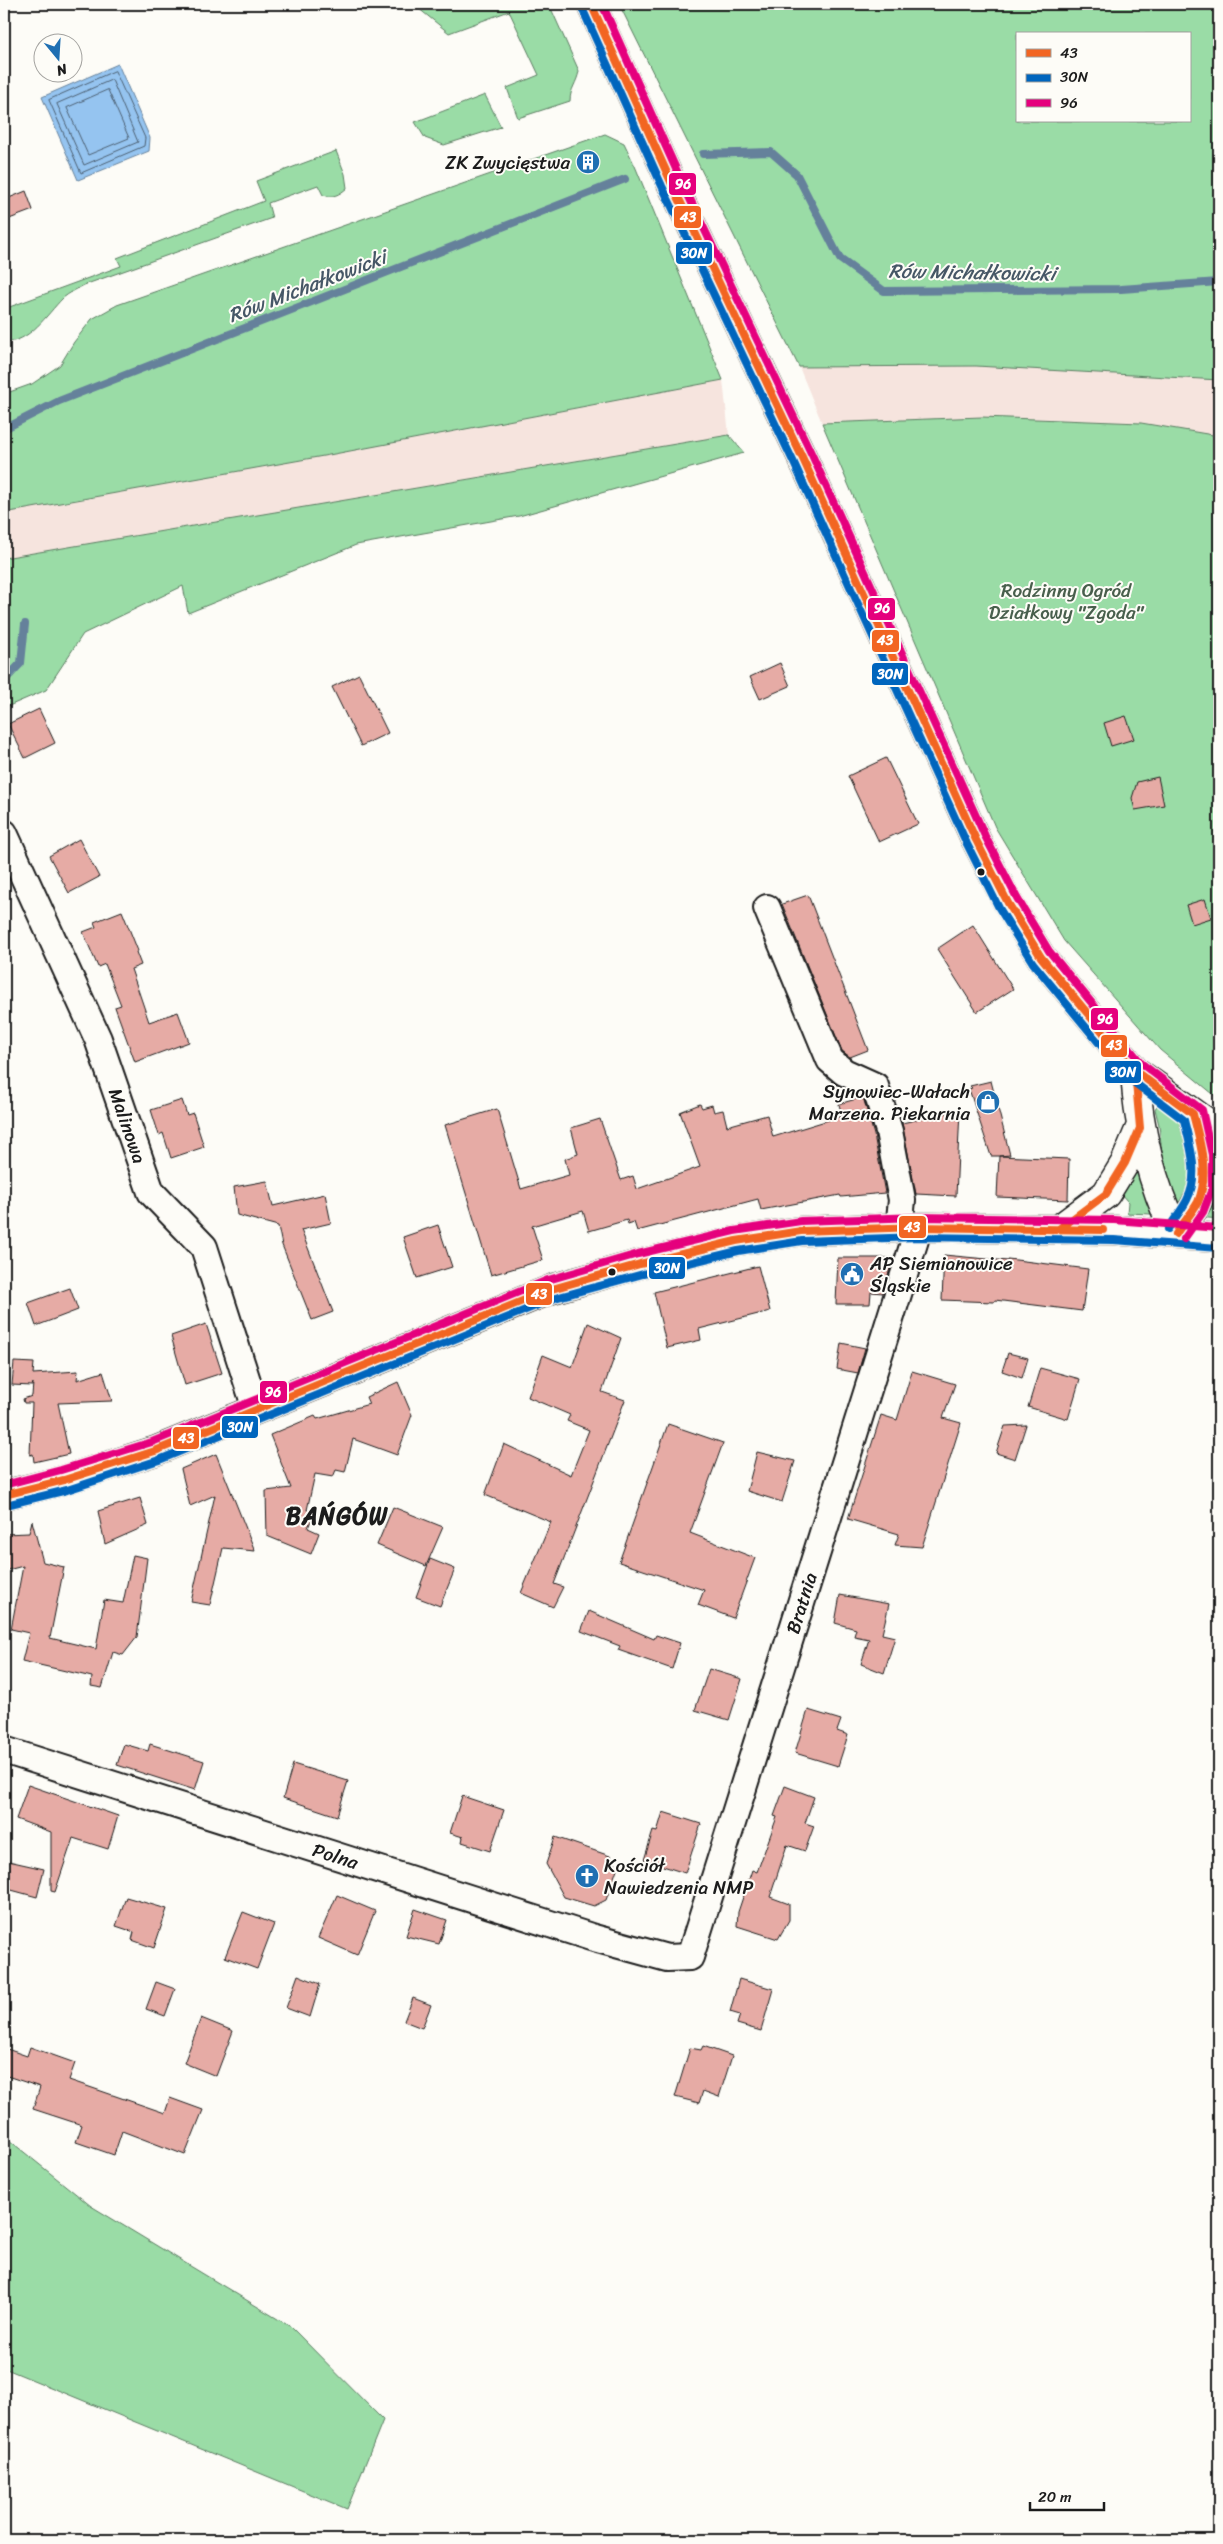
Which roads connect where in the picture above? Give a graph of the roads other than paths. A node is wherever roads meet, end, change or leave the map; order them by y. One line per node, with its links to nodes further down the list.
1 (591, 4): 4 (main road)
2 (4, 833): 12 (street, Malinowa)
3 (767, 908): 8 (street)
4 (1134, 1071): 5 (main road); 6 (main road)
5 (1193, 1114): 7 (main road); 10 (main road)
6 (1140, 1128): 9 (main road); 10 (main road)
7 (1219, 1131)
8 (909, 1227): 9 (main road); 12 (main road); 15 (street, Bratnia)
9 (1059, 1228): 10 (main road)
10 (1176, 1234): 11 (main road)
11 (1219, 1238)
12 (256, 1409): 13 (main road)
13 (4, 1496)
14 (4, 1750): 15 (street, Polna)
15 (667, 1958)

